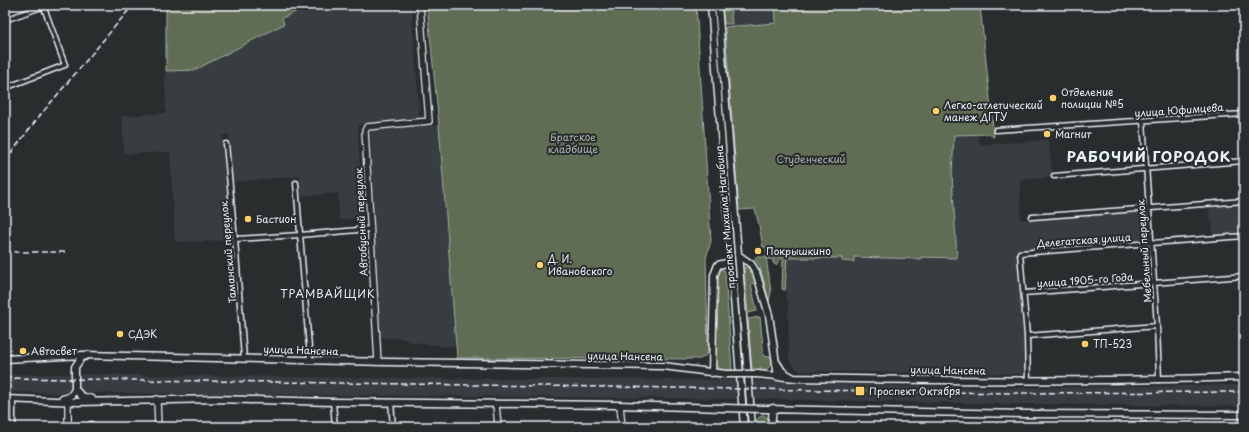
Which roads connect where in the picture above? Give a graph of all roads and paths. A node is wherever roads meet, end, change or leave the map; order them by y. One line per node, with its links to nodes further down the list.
1 (420, 5): 18 (street, Автобусный переулок)
2 (710, 5): 24 (main road, проспект Михаила Нагибина)
3 (718, 5): 23 (main road, проспект Михаила Нагибина)
4 (43, 6): 5 (street); 6 (street)
5 (5, 20)
6 (5, 88)
7 (1244, 114): 8 (street, улица Юфимцева)
8 (1143, 121): 9 (street, улица Юфимцева); 12 (street, Мебельный переулок)
9 (996, 130)
10 (226, 144): 21 (street, Таманский переулок)
11 (1244, 161): 12 (street)
12 (1146, 169): 13 (street); 16 (street, Мебельный переулок)
13 (1054, 176)
14 (296, 184): 19 (street)
15 (1244, 201): 16 (street)
16 (1149, 208): 17 (street); 22 (street, Мебельный переулок)
17 (1032, 217)
18 (370, 229): 19 (street); 37 (street, Автобусный переулок)
19 (300, 235): 21 (street); 36 (street)
20 (1244, 236): 22 (street, Делегатская улица)
21 (235, 239): 34 (street, Таманский переулок)
22 (1152, 243): 28 (street, Мебельный переулок); 29 (street, Делегатская улица)
23 (738, 255): 25 (main road); 26 (main road, проспект Михаила Нагибина)
24 (731, 262): 40 (main road); 67 (main road, проспект Михаила Нагибина)
25 (747, 262): 26 (main road); 38 (main road)
26 (739, 267): 68 (main road, проспект Михаила Нагибина)
27 (1244, 276): 28 (street, улица 1905-го Года)
28 (1154, 283): 29 (street, улица 1905-го Года); 30 (street, Мебельный переулок)
29 (1024, 293): 31 (street)
30 (1157, 326): 31 (street); 45 (street, Мебельный переулок)
31 (1028, 336): 46 (street)
32 (89, 355): 33 (main road, улица Нансена); 34 (main road, улица Нансена); 39 (main road)
33 (57, 357): 35 (main road, улица Нансена); 39 (main road)
34 (244, 358): 36 (main road, улица Нансена)
35 (5, 359)
36 (310, 360): 37 (main road, улица Нансена)
37 (378, 362): 40 (main road, улица Нансена)
38 (777, 362): 41 (main road); 42 (main road); 44 (main road)
39 (75, 368): 47 (main road)
40 (712, 373): 41 (main road, улица Нансена, bridge)
41 (765, 375): 42 (main road, улица Нансена)
42 (778, 377): 44 (main road, улица Нансена)
43 (1244, 377): 45 (main road, улица Нансена)
44 (795, 378): 46 (main road, улица Нансена)
45 (1159, 380): 46 (main road, улица Нансена)
46 (1028, 381)
47 (75, 389): 51 (main road); 53 (main road)
48 (5, 399): 49 (main road)
49 (14, 399): 51 (main road); 60 (street)
50 (157, 399): 53 (main road); 54 (main road); 62 (street)
51 (52, 400): 52 (main road)
52 (68, 401): 53 (main road); 61 (street)
53 (101, 401)
54 (333, 402): 55 (main road); 63 (street)
55 (391, 402): 56 (main road); 64 (street)
56 (496, 404): 57 (main road); 65 (street)
57 (620, 405): 58 (main road, bridge); 66 (street)
58 (773, 408): 59 (main road); 69 (main road)
59 (1244, 414)
60 (13, 427)
61 (68, 427)
62 (158, 427)
63 (335, 427)
64 (393, 427)
65 (498, 427)
66 (622, 427)
67 (744, 427)
68 (752, 427)
69 (771, 427)

